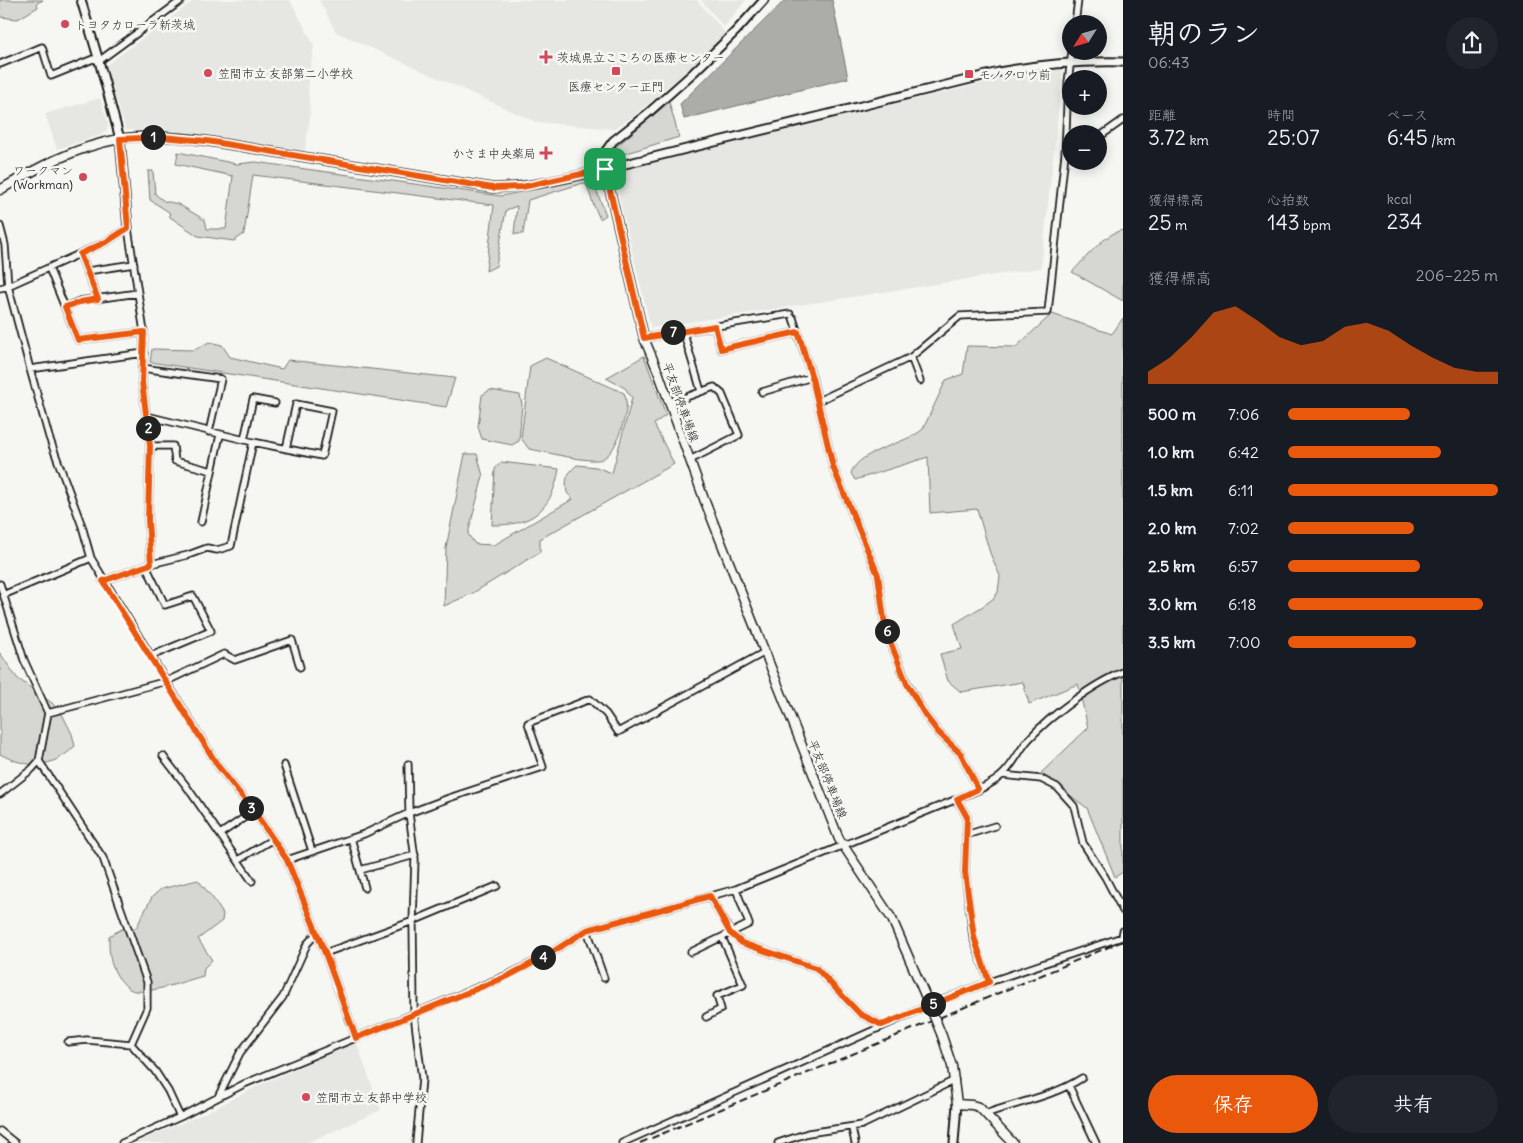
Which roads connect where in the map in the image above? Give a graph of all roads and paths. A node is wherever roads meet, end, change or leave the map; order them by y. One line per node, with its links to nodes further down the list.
1 (81, 0): 6 (street)
2 (182, 0): 6 (street)
3 (764, 0): 14 (street)
4 (1078, 0): 5 (street)
5 (1076, 15)
6 (99, 61): 9 (street); 13 (street)
7 (1071, 62): 8 (street); 11 (street); 14 (street)
8 (1123, 62)
9 (0, 64)
10 (1123, 120): 12 (street)
11 (1068, 125)
12 (1107, 131)
13 (120, 139): 14 (main road); 16 (main road); 18 (street)
14 (605, 169): 32 (main road, 平友部停車場線)
15 (1065, 170): 34 (street)
16 (0, 190)
17 (0, 226): 23 (street)
18 (128, 228): 19 (street); 20 (street)
19 (80, 254): 21 (street); 22 (street)
20 (134, 264): 22 (street); 25 (street)
21 (49, 268): 23 (street); 27 (street)
22 (87, 271): 26 (street)
23 (8, 286): 24 (street); 36 (street)
24 (0, 288)
25 (138, 293): 26 (street); 30 (street)
26 (98, 299): 27 (street)
27 (65, 307): 30 (street)
28 (715, 326): 29 (street); 31 (street); 31 (street)
29 (683, 330): 32 (street); 39 (street)
30 (144, 332): 33 (street)
31 (798, 332): 37 (street)
32 (644, 338): 43 (main road, 平友部停車場線)
33 (144, 353): 35 (street); 36 (street)
34 (911, 357): 38 (street); 41 (street)
35 (142, 368): 44 (street); 45 (street)
36 (30, 369): 54 (street)
37 (812, 378): 40 (street); 41 (street)
38 (920, 381)
39 (701, 391): 43 (street); 51 (street)
40 (762, 392)
41 (818, 401): 70 (street)
42 (275, 403): 47 (street)
43 (670, 403): 51 (main road, 平友部停車場線)
44 (146, 416): 45 (street); 49 (street)
45 (209, 432): 46 (street)
46 (220, 435): 47 (street); 52 (street)
47 (244, 440): 48 (street)
48 (253, 442): 50 (street); 55 (street)
49 (150, 446): 52 (street); 55 (street)
50 (286, 449): 50 (street)
51 (690, 460): 59 (main road, 平友部停車場線)
52 (212, 471): 53 (street)
53 (201, 522)
54 (91, 558): 56 (street); 58 (street)
55 (149, 565): 56 (street); 60 (street)
56 (103, 581): 60 (street)
57 (0, 584): 58 (street)
58 (3, 595): 64 (street)
59 (765, 652): 74 (street); 80 (main road, 平友部停車場線)
60 (150, 656): 63 (street)
61 (300, 666): 63 (street)
62 (1123, 672): 69 (street)
63 (167, 681): 64 (street); 73 (street)
64 (48, 713): 66 (street)
65 (163, 756): 76 (street)
66 (39, 760): 71 (street); 108 (street)
67 (408, 764): 74 (street)
68 (284, 766): 81 (street)
69 (1002, 775): 70 (street); 91 (street)
70 (978, 789): 72 (street)
71 (0, 794)
72 (957, 799): 77 (street); 80 (street)
73 (254, 811): 76 (street); 79 (street)
74 (409, 813): 78 (street); 82 (street)
75 (995, 826): 77 (street)
76 (220, 834): 83 (street)
77 (966, 835): 101 (street)
78 (351, 838): 81 (street); 85 (street)
79 (273, 839): 83 (street); 84 (street)
80 (844, 846): 89 (street); 102 (main road, 平友部停車場線)
81 (312, 851): 84 (street)
82 (415, 855): 85 (street); 92 (street)
83 (238, 860): 86 (street)
84 (287, 860): 95 (street)
85 (360, 870): 88 (street)
86 (252, 881)
87 (497, 886): 92 (street)
88 (365, 888)
89 (736, 889): 90 (street); 96 (street)
90 (710, 896): 93 (street); 96 (street)
91 (1123, 911)
92 (413, 921): 99 (street); 103 (street)
93 (587, 930): 100 (street); 103 (street)
94 (1123, 931): 101 (street)
95 (317, 933): 99 (street); 112 (street)
96 (730, 933): 97 (street); 105 (street)
97 (722, 937): 98 (street); 104 (street)
98 (691, 952)
99 (325, 953): 106 (street)
100 (604, 978)
101 (989, 982): 102 (street)
102 (930, 1007): 105 (street); 110 (main road, 平友部停車場線, bridge)
103 (414, 1014): 106 (street); 120 (street)
104 (706, 1017)
105 (882, 1025): 121 (street)
106 (356, 1038): 112 (street)
107 (68, 1042): 108 (street)
108 (131, 1044): 115 (street)
109 (1082, 1078): 111 (street)
110 (955, 1080): 113 (main road); 116 (street)
111 (1069, 1086): 114 (street); 126 (street)
112 (218, 1097): 115 (street)
113 (956, 1104): 114 (main road); 124 (street)
114 (986, 1114): 125 (main road)
115 (180, 1117): 119 (street)
116 (852, 1128): 122 (street); 123 (street)
117 (0, 1131): 118 (street)
118 (15, 1143)
119 (122, 1143)
120 (416, 1143)
121 (622, 1143)
122 (778, 1143)
123 (855, 1143)
124 (954, 1143)
125 (1013, 1143)
126 (1096, 1143)

